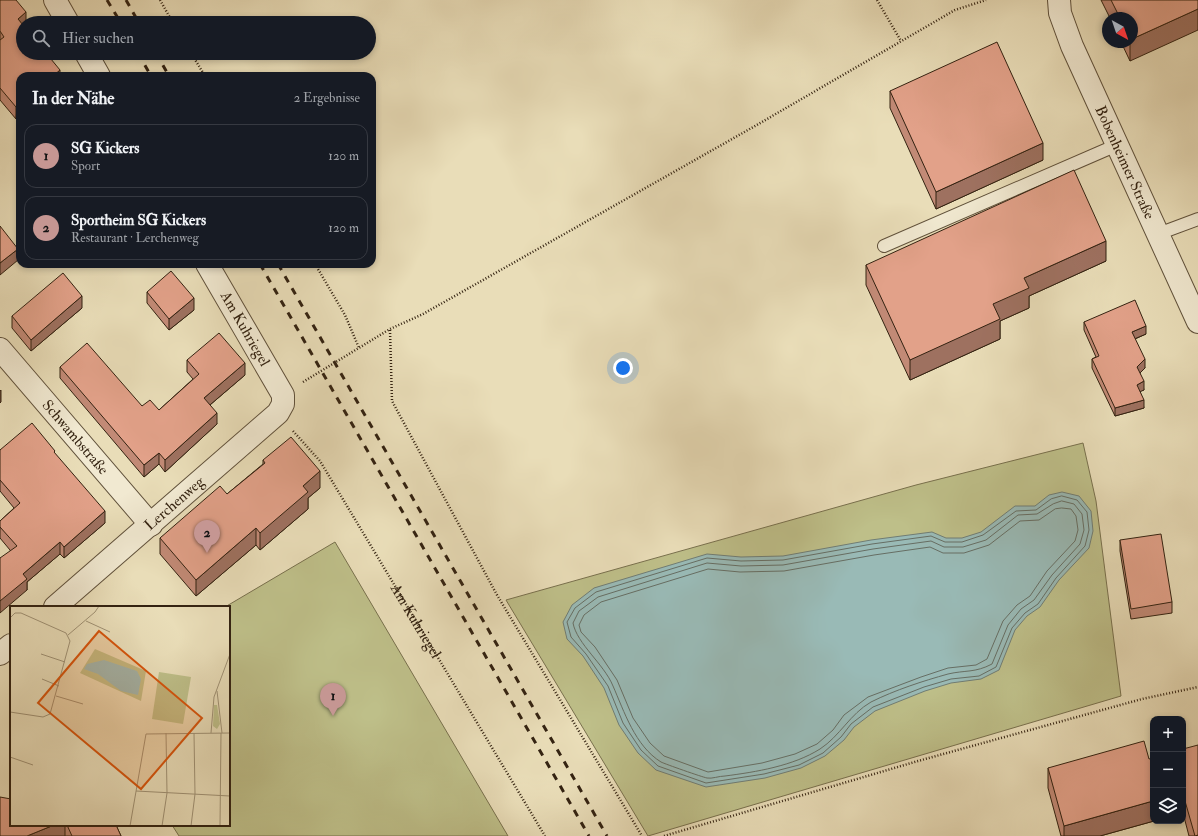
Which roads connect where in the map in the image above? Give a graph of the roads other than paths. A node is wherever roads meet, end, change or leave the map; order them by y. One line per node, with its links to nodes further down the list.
1 (55, 0): 3 (street)
2 (1059, 0): 6 (street, Bobenheimer Straße)
3 (64, 16)
4 (90, 60): 5 (street)
5 (97, 72)
6 (1117, 145): 8 (street, Bobenheimer Straße); 9 (lane)
7 (1198, 219): 8 (lane)
8 (1158, 234): 11 (street, Bobenheimer Straße)
9 (884, 246)
10 (209, 268): 13 (street, Am Kuhriegel)
11 (1198, 322)
12 (0, 349): 14 (street, Schwambstraße)
13 (280, 404): 14 (street, Lerchenweg)
14 (151, 525): 15 (street, Lerchenweg)
15 (56, 606)
16 (10, 646): 17 (street)
17 (0, 654)

